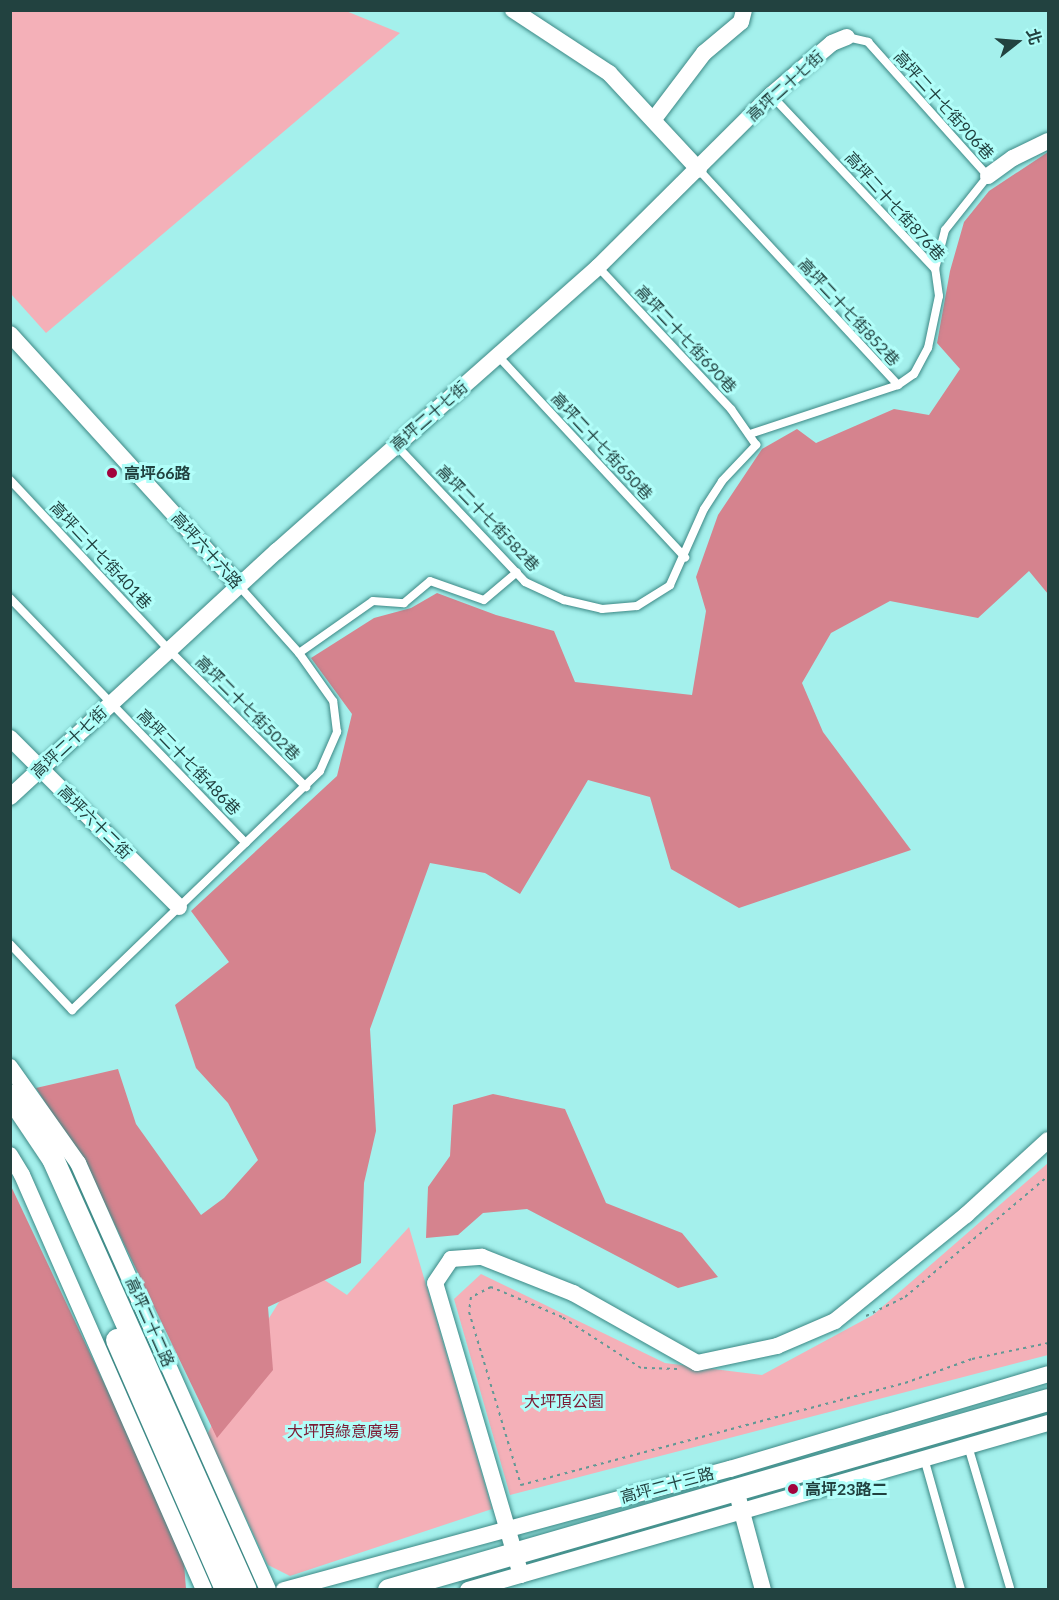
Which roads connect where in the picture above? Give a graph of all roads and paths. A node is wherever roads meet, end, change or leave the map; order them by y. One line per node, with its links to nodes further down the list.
1 (513, 10): 5 (street)
2 (744, 10): 5 (street)
3 (847, 37): 4 (street, 高坪二十七街); 8 (lane, 高坪二十七街906巷)
4 (771, 95): 7 (street, 高坪二十七街); 10 (lane, 高坪二十七街876巷)
5 (654, 119): 7 (street)
6 (1048, 141): 8 (street)
7 (699, 170): 9 (street, 高坪二十七街); 13 (lane, 高坪二十七街852巷)
8 (988, 176): 10 (lane, 高坪二十七街906巷)
9 (598, 267): 12 (street, 高坪二十七街); 14 (lane, 高坪二十七街690巷)
10 (935, 269): 13 (lane, 高坪二十七街876巷)
11 (10, 334): 19 (street, 高坪六十六路)
12 (498, 356): 15 (street, 高坪二十七街); 17 (lane, 高坪二十七街650巷)
13 (898, 385): 14 (lane, 高坪二十七街852巷)
14 (750, 434): 17 (lane)
15 (396, 445): 18 (lane, 高坪二十七街582巷); 19 (street, 高坪二十七街)
16 (10, 480): 21 (lane, 高坪二十七街401巷)
17 (685, 557): 18 (lane, 高坪二十七街582巷)
18 (517, 572): 22 (lane)
19 (239, 586): 21 (street, 高坪二十七街); 22 (lane, 高坪六十六路)
20 (10, 598): 23 (lane, 高坪二十七街486巷)
21 (169, 650): 23 (street, 高坪二十七街); 26 (lane, 高坪二十七街502巷)
22 (299, 653): 26 (lane, 高坪六十六路)
23 (111, 702): 25 (street, 高坪二十七街); 28 (lane, 高坪二十七街486巷)
24 (10, 738): 25 (street, 高坪六十二街)
25 (41, 768): 27 (street, 高坪二十七街); 29 (street, 高坪六十二街)
26 (306, 787): 28 (lane, 高坪六十六路)
27 (10, 797)
28 (246, 843): 29 (lane, 高坪六十六路)
29 (179, 908): 30 (lane, 高坪六十六路)
30 (10, 944)
31 (10, 1067): 53 (street, 高坪二十二路)
32 (10, 1095): 52 (street, 高坪二十二路)
33 (10, 1121): 51 (street)
34 (1048, 1140): 47 (street)
35 (10, 1155): 50 (street)
36 (1048, 1176): 37 (path)
37 (863, 1318)
38 (1048, 1343): 39 (path)
39 (686, 1369)
40 (1048, 1374): 45 (street, 高坪二十三路)
41 (1048, 1400): 46 (street, 高坪二十三路)
42 (1048, 1423): 43 (street, 高坪二十三路)
43 (968, 1445): 44 (street, 高坪二十三路); 49 (lane)
44 (924, 1457): 46 (street, 高坪二十三路); 58 (lane)
45 (730, 1469): 46 (street); 47 (street, 高坪二十三路)
46 (739, 1500): 48 (street, 高坪二十三路); 57 (street)
47 (509, 1527): 48 (street); 54 (street, 高坪二十三路)
48 (519, 1564): 55 (street, 高坪二十三路); 56 (street, 高坪二十三路)
49 (1010, 1588)
50 (204, 1590)
51 (226, 1590)
52 (246, 1590)
53 (268, 1590)
54 (285, 1590)
55 (389, 1590)
56 (468, 1590)
57 (763, 1590)
58 (962, 1590)

